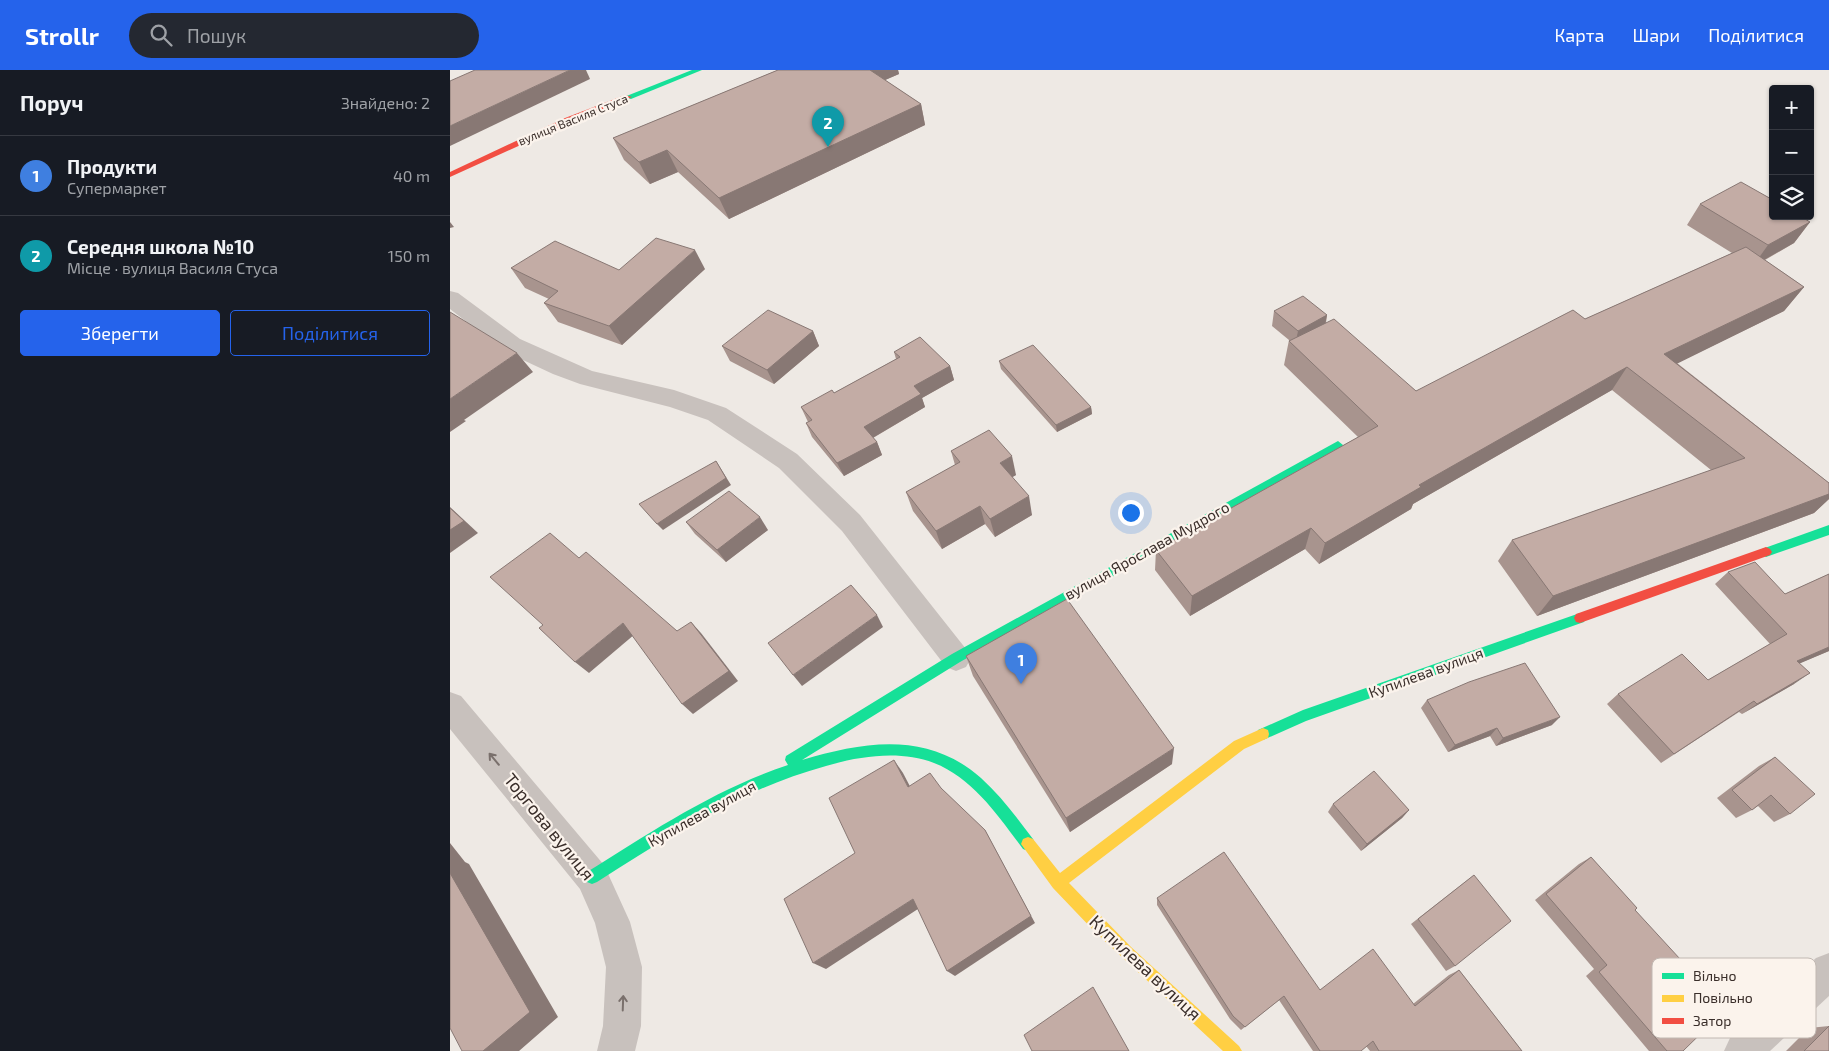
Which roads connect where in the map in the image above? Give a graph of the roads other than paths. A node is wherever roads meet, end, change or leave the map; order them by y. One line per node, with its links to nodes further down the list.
1 (698, 70): 2 (street, вулиця Василя Стуса)
2 (450, 175)
3 (450, 298): 6 (street)
4 (1338, 445): 6 (street, вулиця Ярослава Мудрого)
5 (1829, 530): 10 (street, Купилева вулиця)
6 (956, 658): 8 (street, вулиця Ярослава Мудрого)
7 (450, 706): 9 (street, Торгова вулиця, one-way to 7)
8 (749, 786): 9 (street, Купилева вулиця); 10 (street, Купилева вулиця)
9 (592, 876): 14 (street, Торгова вулиця, one-way to 9)
10 (1058, 883): 15 (street, Купилева вулиця)
11 (1829, 972): 12 (street)
12 (1816, 984)
13 (1757, 1038): 16 (street)
14 (616, 1051)
15 (1234, 1051)
16 (1743, 1051)

